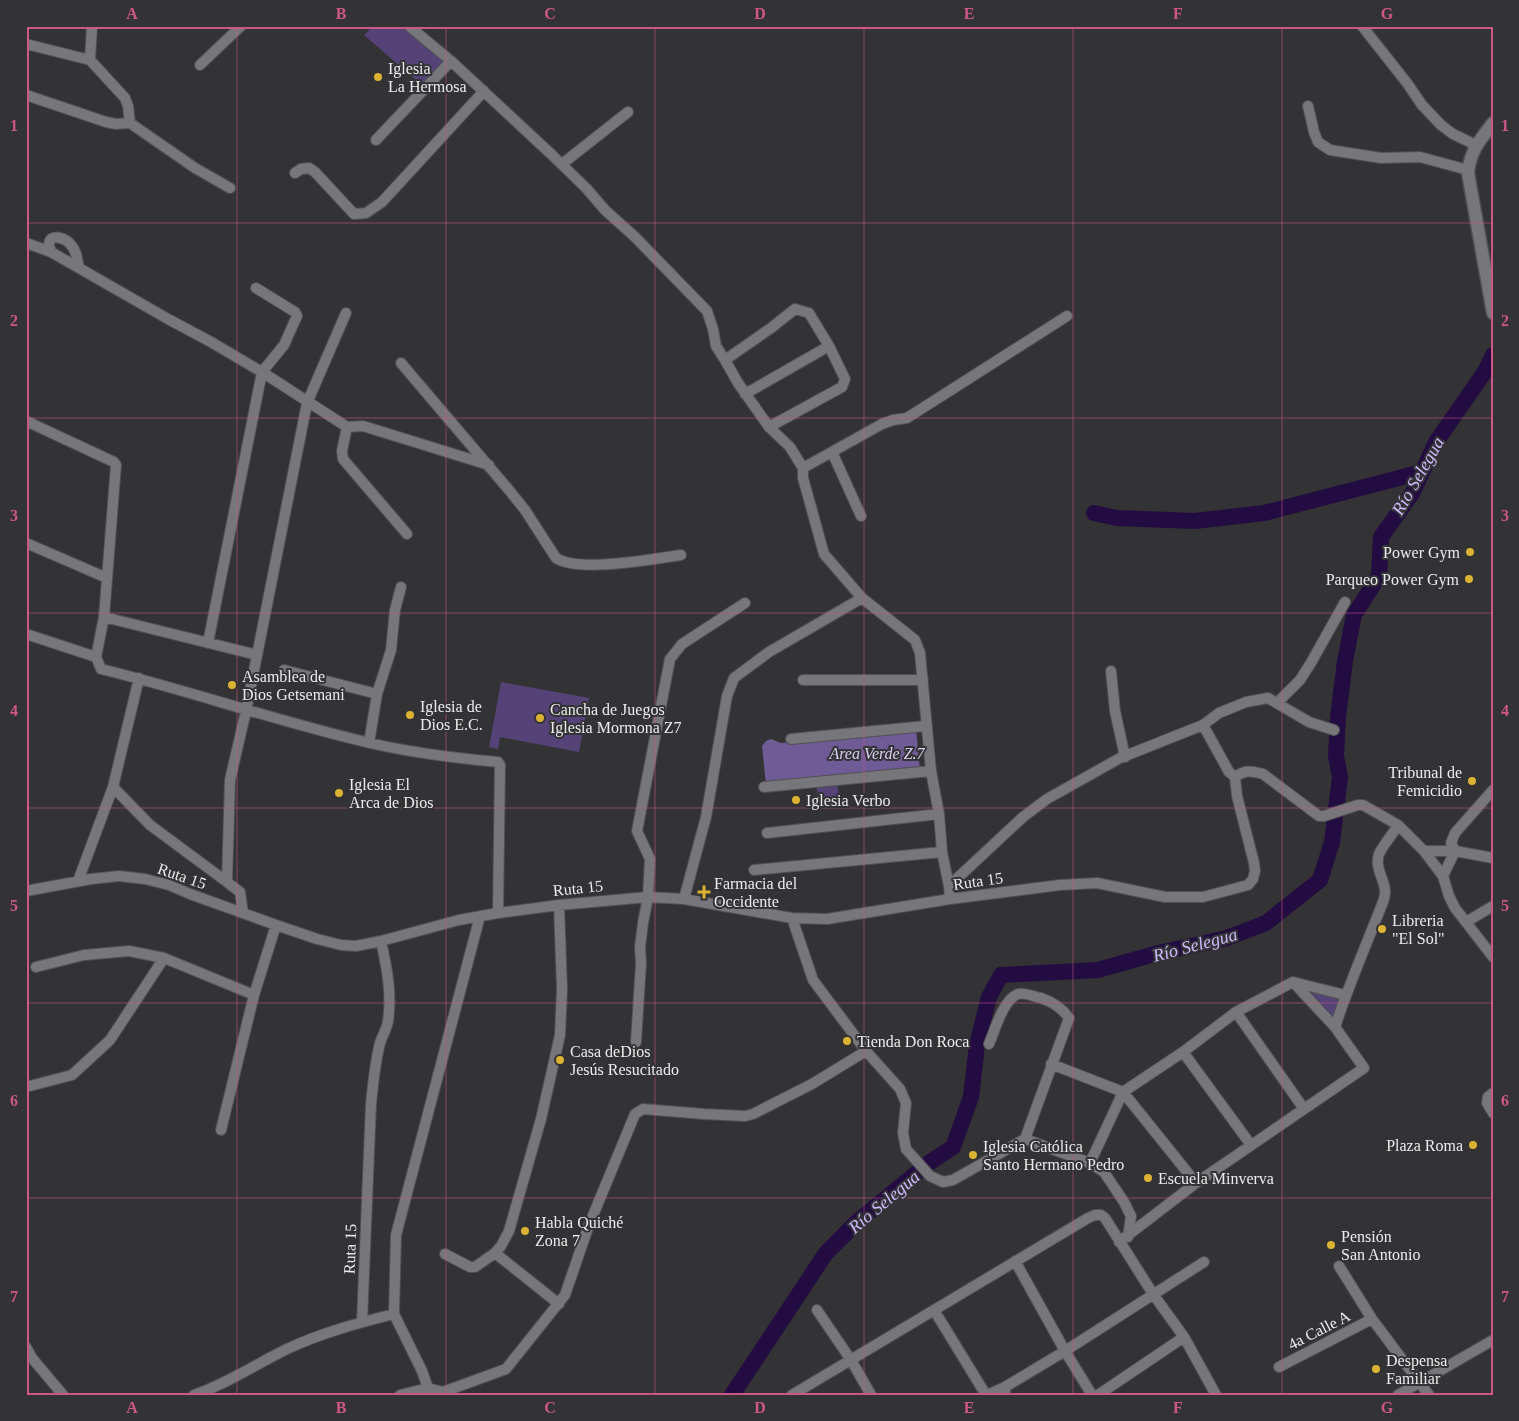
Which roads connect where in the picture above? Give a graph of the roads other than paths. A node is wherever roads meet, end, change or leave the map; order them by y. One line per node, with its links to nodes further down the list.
1 (92, 26): 6 (street)
2 (241, 26): 8 (street)
3 (409, 26): 7 (street)
4 (1362, 26): 16 (street)
5 (26, 44): 6 (street)
6 (90, 60): 13 (street)
7 (452, 61): 9 (street); 15 (street)
8 (200, 65)
9 (484, 91): 17 (street); 19 (street)
10 (26, 95): 13 (street)
11 (1308, 106): 18 (street)
12 (628, 112): 17 (street)
13 (130, 123): 20 (street)
14 (1493, 123): 16 (street)
15 (376, 140)
16 (1476, 145): 18 (street)
17 (562, 164): 29 (street)
18 (1468, 170): 26 (street)
19 (295, 173)
20 (230, 188)
21 (26, 243): 22 (street)
22 (51, 252): 23 (street); 23 (street)
23 (79, 268): 31 (street)
24 (256, 288): 31 (street)
25 (346, 313): 33 (street)
26 (1493, 313)
27 (1067, 316): 37 (street)
28 (829, 346): 29 (street); 32 (street); 36 (street)
29 (724, 360): 32 (street)
30 (401, 363): 38 (street)
31 (262, 372): 33 (street); 51 (street)
32 (745, 394): 36 (street)
33 (307, 403): 35 (street); 52 (street)
34 (26, 421): 44 (street)
35 (347, 427): 38 (street); 41 (street)
36 (769, 427): 39 (street)
37 (832, 452): 39 (street); 40 (street)
38 (489, 465): 43 (street)
39 (803, 468): 46 (street)
40 (861, 516)
41 (407, 534)
42 (26, 543): 44 (street)
43 (682, 555)
44 (107, 578): 49 (street)
45 (401, 587): 59 (street)
46 (862, 598): 58 (street); 87 (street)
47 (1345, 602): 60 (street)
48 (745, 603): 86 (street)
49 (104, 617): 51 (street); 53 (street)
50 (26, 634): 53 (street)
51 (208, 643): 52 (street)
52 (257, 655): 61 (street)
53 (96, 657): 56 (street)
54 (284, 670): 59 (street)
55 (1111, 671): 67 (street)
56 (139, 678): 61 (street); 70 (street)
57 (803, 680): 58 (street)
58 (923, 680): 62 (street)
59 (377, 694): 66 (street)
60 (1277, 703): 63 (street); 64 (street)
61 (246, 711): 66 (street); 83 (street)
62 (926, 726): 65 (street); 68 (street)
63 (1203, 726): 67 (street); 69 (street)
64 (1334, 730)
65 (791, 739)
66 (369, 743): 91 (street)
67 (1125, 756): 84 (street)
68 (931, 771): 71 (street); 73 (street)
69 (1235, 777): 74 (street); 88 (street, Ruta 15)
70 (113, 787): 82 (street); 83 (street)
71 (764, 787)
72 (1493, 790): 77 (street)
73 (939, 814): 75 (street); 78 (street)
74 (1398, 825): 76 (street); 103 (street)
75 (767, 833)
76 (1424, 851): 77 (street); 81 (street)
77 (1455, 851): 79 (street); 81 (street)
78 (942, 852): 80 (street); 84 (street)
79 (1493, 858)
80 (754, 870)
81 (1443, 876): 95 (street)
82 (78, 881): 85 (street, Ruta 15); 92 (street, Ruta 15)
83 (227, 882): 92 (street)
84 (949, 886): 88 (street)
85 (26, 891)
86 (648, 897): 87 (street, Ruta 15); 89 (street, Ruta 15); 106 (street)
87 (684, 899): 94 (street, Ruta 15)
88 (950, 899): 94 (street, Ruta 15)
89 (559, 905): 91 (street, Ruta 15); 122 (street)
90 (1493, 906): 95 (street)
91 (498, 913): 93 (street, Ruta 15)
92 (243, 914): 96 (street, Ruta 15)
93 (480, 916): 97 (street, Ruta 15); 131 (street)
94 (792, 918): 108 (street)
95 (1466, 922): 98 (street)
96 (276, 925): 97 (street, Ruta 15); 102 (street)
97 (381, 941): 133 (street, Ruta 15)
98 (1493, 957)
99 (164, 958): 100 (street); 102 (street); 111 (street)
100 (36, 967)
101 (1294, 982): 103 (street); 104 (street); 105 (street)
102 (254, 995): 116 (street)
103 (1345, 995): 105 (street)
104 (1236, 1012): 109 (street); 114 (street)
105 (1335, 1027): 114 (street)
106 (636, 1042)
107 (989, 1044): 110 (street)
108 (866, 1051): 117 (street); 128 (street)
109 (1183, 1052): 112 (street); 118 (street)
110 (1051, 1064): 112 (street); 117 (street)
111 (26, 1087)
112 (1123, 1092): 119 (street); 120 (street)
113 (1490, 1097): 115 (street)
114 (1304, 1109): 118 (street)
115 (1493, 1113)
116 (221, 1130)
117 (1025, 1139): 119 (street)
118 (1251, 1145): 120 (street)
119 (1090, 1163): 121 (street)
120 (1196, 1183): 121 (street)
121 (1123, 1239): 124 (street); 127 (street)
122 (495, 1253): 123 (street); 128 (street)
123 (446, 1254)
124 (1015, 1261): 130 (street); 137 (street)
125 (1204, 1262): 127 (street)
126 (1339, 1266): 132 (street)
127 (1153, 1294): 134 (street); 137 (street)
128 (559, 1304): 141 (street)
129 (817, 1310): 138 (street)
130 (934, 1310): 138 (street); 148 (street)
131 (394, 1314): 133 (street); 141 (street)
132 (1372, 1319): 139 (street, 4a Calle A); 140 (street)
133 (362, 1322): 144 (street)
134 (1184, 1337): 150 (street); 151 (street)
135 (1493, 1340): 140 (street)
136 (26, 1347): 143 (street)
137 (1065, 1351): 142 (street); 149 (street)
138 (851, 1360): 146 (street); 147 (street)
139 (1279, 1367)
140 (1421, 1382): 152 (street); 153 (street)
141 (428, 1388): 145 (street)
142 (1005, 1391): 148 (street)
143 (63, 1395)
144 (194, 1395)
145 (400, 1395)
146 (792, 1395)
147 (871, 1395)
148 (986, 1395)
149 (1092, 1395)
150 (1098, 1395)
151 (1216, 1395)
152 (1398, 1395)
153 (1430, 1395)

